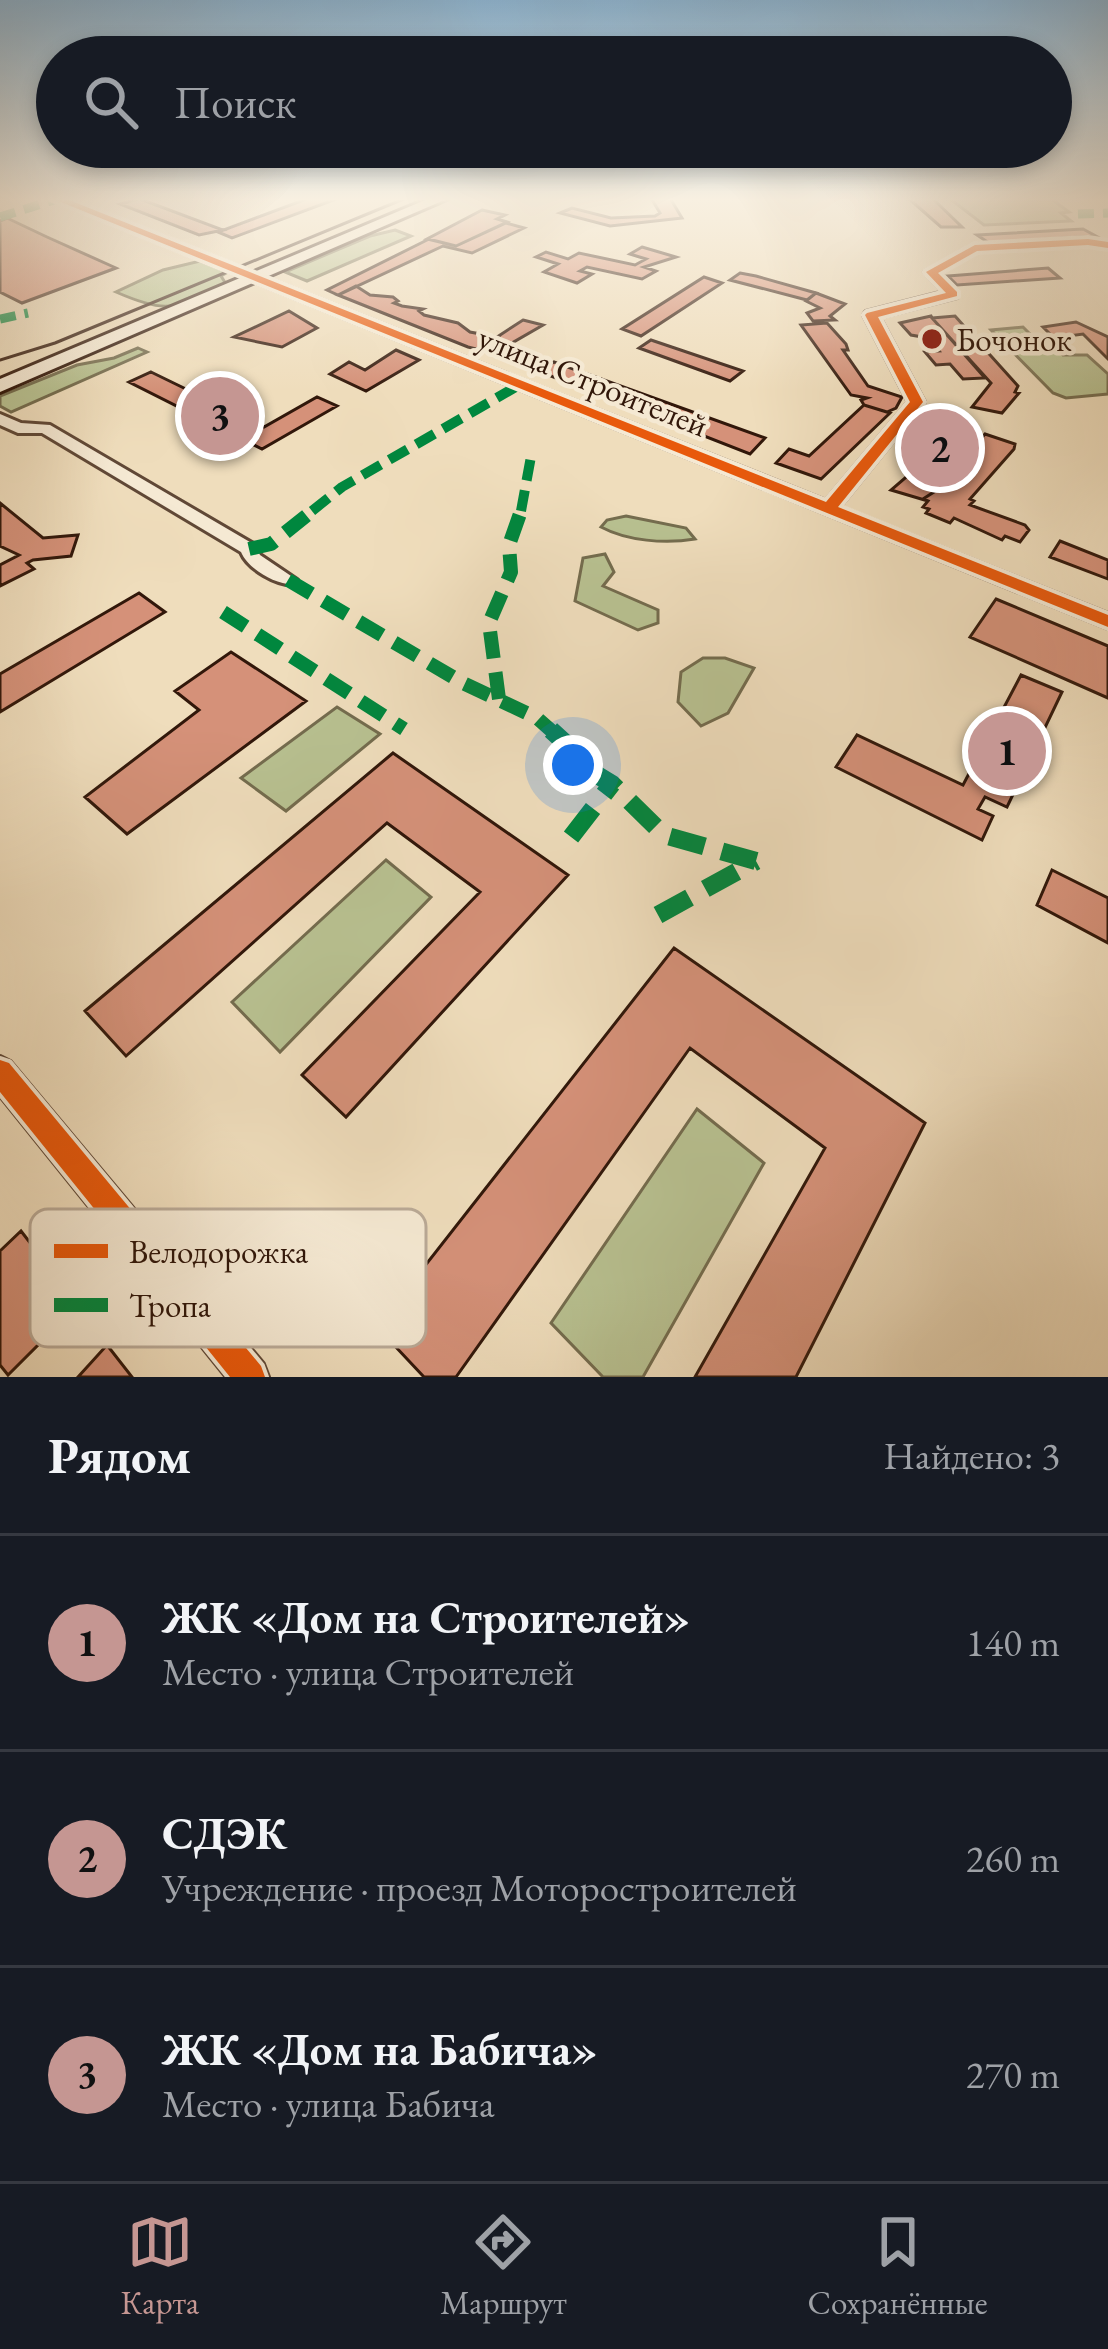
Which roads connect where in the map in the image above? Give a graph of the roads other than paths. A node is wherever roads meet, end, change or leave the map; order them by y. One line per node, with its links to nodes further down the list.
1 (216, 262): 4 (street, улица Строителей)
2 (292, 262): 4 (street)
3 (949, 262): 7 (street)
4 (255, 278): 5 (street); 7 (street, улица Строителей)
5 (0, 386)
6 (0, 419): 8 (street)
7 (829, 508): 9 (street, улица Строителей)
8 (288, 580)
9 (1108, 621)
10 (0, 1072): 11 (street)
11 (112, 1209)
12 (225, 1347): 13 (street)
13 (250, 1377)

